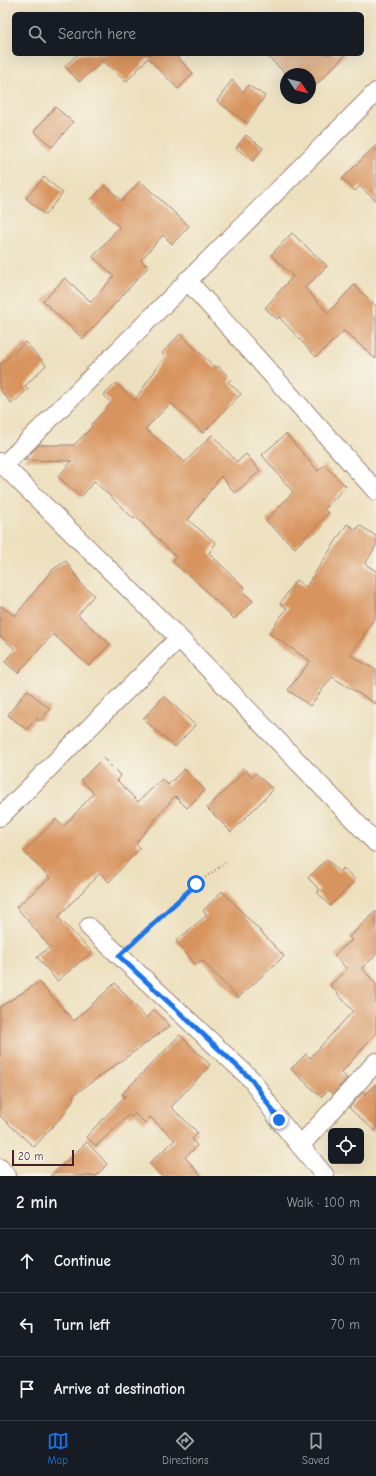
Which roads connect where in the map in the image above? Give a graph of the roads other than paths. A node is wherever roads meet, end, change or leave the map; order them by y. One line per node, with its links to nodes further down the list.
1 (375, 96): 2 (street)
2 (187, 280): 3 (street); 4 (street)
3 (2, 464): 5 (street)
4 (376, 491)
5 (179, 638): 6 (street); 7 (street)
6 (0, 817)
7 (376, 843)
8 (89, 927): 10 (street)
9 (376, 1062): 10 (street)
10 (300, 1146): 13 (street)
11 (0, 1168): 12 (street)
12 (7, 1176)
13 (325, 1176)

